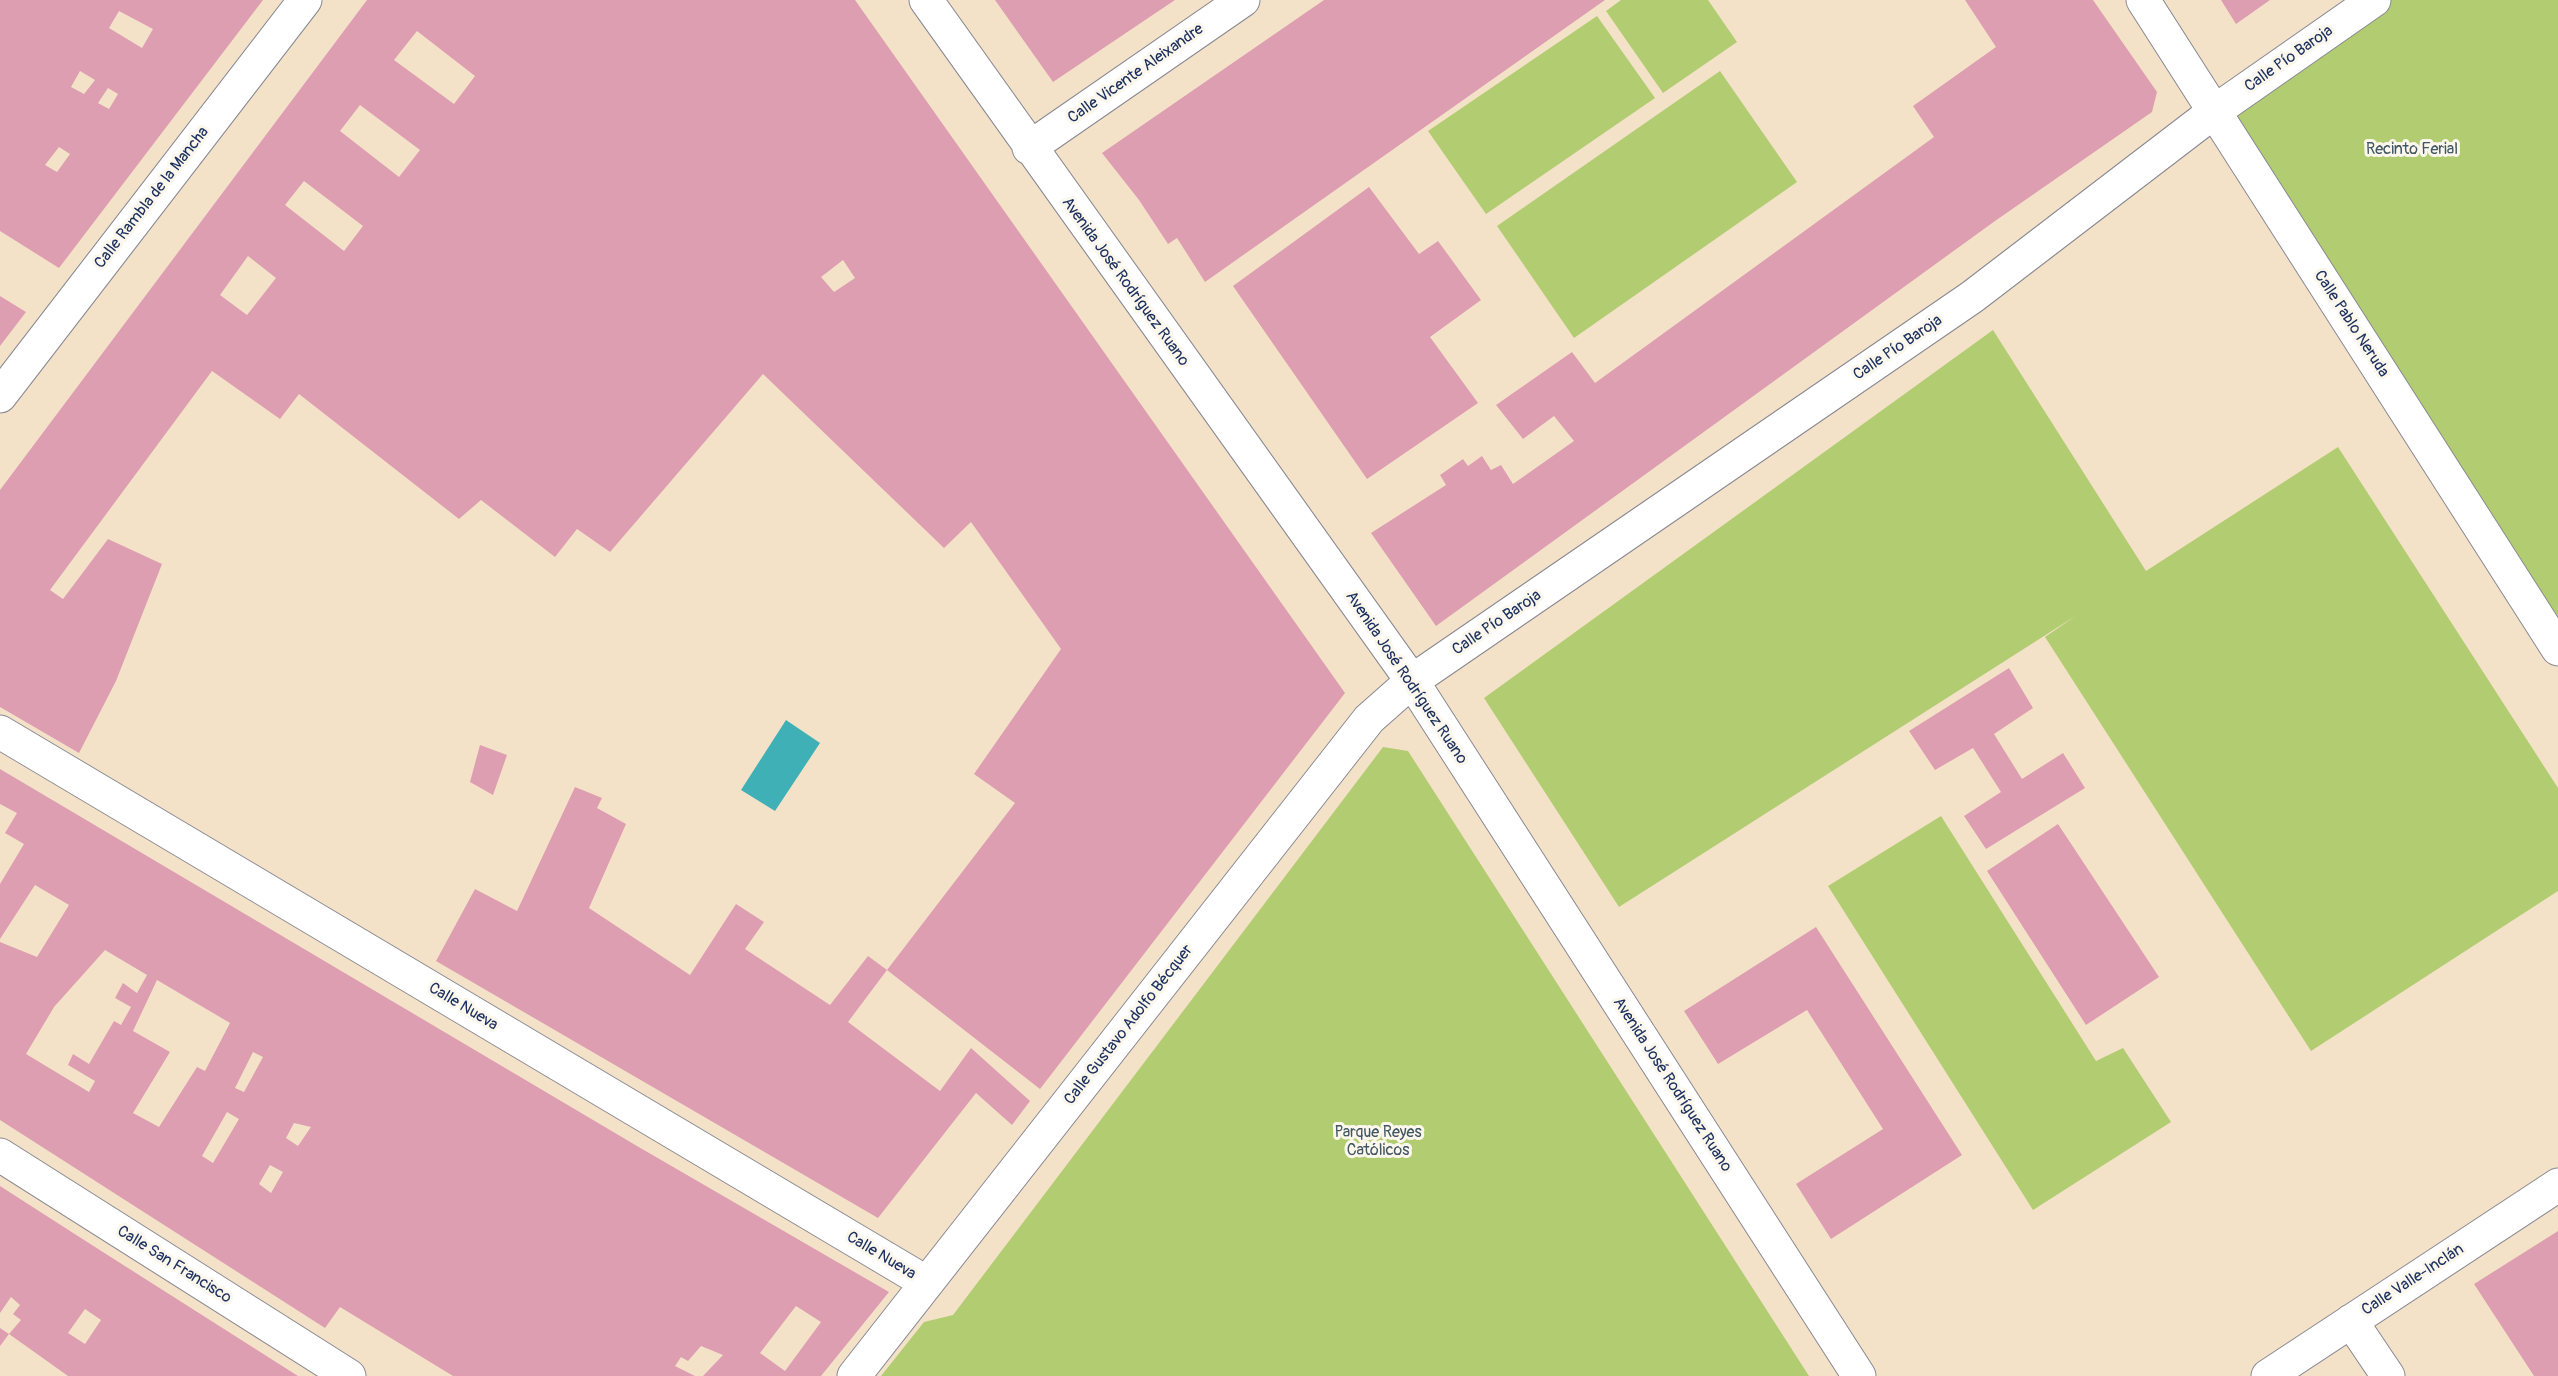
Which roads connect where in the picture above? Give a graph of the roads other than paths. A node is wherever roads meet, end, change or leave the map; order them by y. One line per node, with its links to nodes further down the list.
1 (305, 0): 8 (street, Calle Rambla de la Mancha)
2 (926, 0): 7 (street, Avenida José Rodríguez Ruano)
3 (1243, 0): 7 (street, Calle Vicente Aleixandre)
4 (2143, 0): 6 (street, Calle Pablo Neruda)
5 (2374, 0): 6 (street, Calle Pío Baroja)
6 (2215, 111): 9 (street, Calle Pablo Neruda); 10 (street, Calle Pío Baroja)
7 (1029, 148): 10 (street, Avenida José Rodríguez Ruano)
8 (0, 396)
9 (2558, 649)
10 (1412, 681): 14 (street, Calle Gustavo Adolfo Bécquer); 18 (street, Avenida José Rodríguez Ruano)
11 (0, 732): 14 (street, Calle Nueva)
12 (0, 1155): 16 (street, Calle San Francisco)
13 (2558, 1185): 15 (street, Calle Valle-Inclán)
14 (927, 1282): 17 (street, Calle Gustavo Adolfo Bécquer)
15 (2351, 1321): 19 (street, Calle Valle-Inclán); 20 (street)
16 (349, 1376)
17 (854, 1376)
18 (1859, 1376)
19 (2268, 1376)
20 (2388, 1376)

